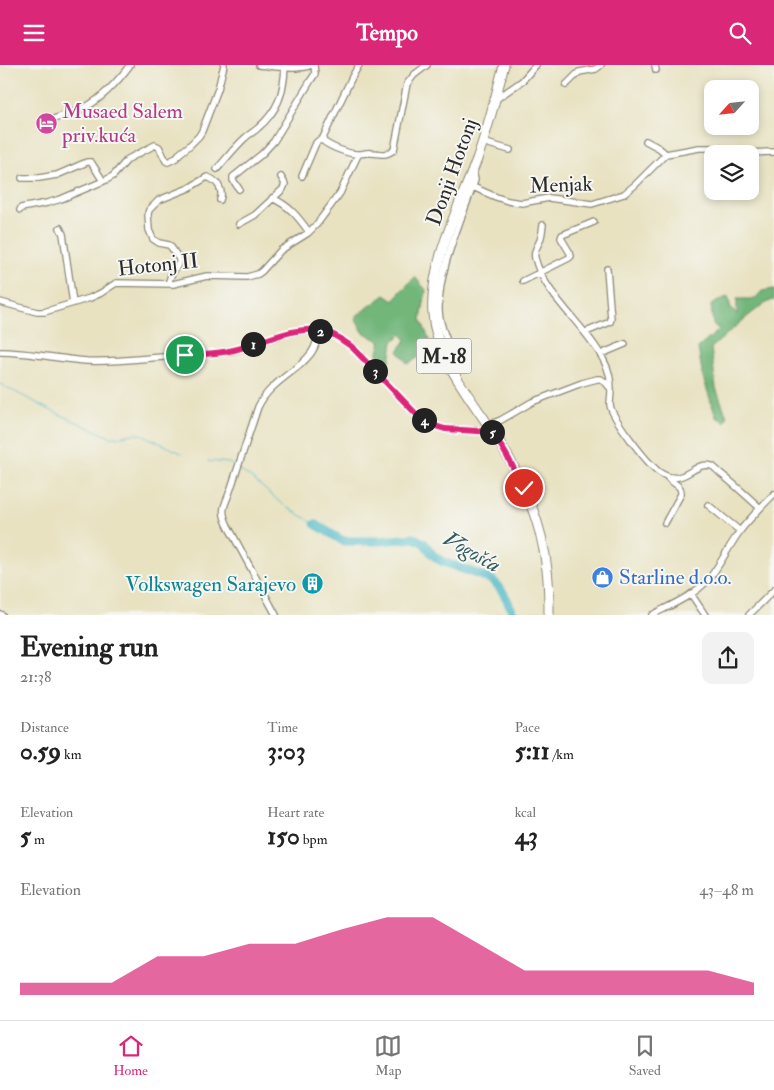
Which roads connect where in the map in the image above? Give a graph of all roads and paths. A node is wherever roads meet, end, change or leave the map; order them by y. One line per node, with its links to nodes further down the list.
1 (130, 65): 13 (street)
2 (224, 65): 26 (street)
3 (259, 65): 10 (street)
4 (312, 65): 10 (street); 28 (street)
5 (359, 65): 14 (street)
6 (427, 65): 20 (street)
7 (504, 65): 12 (main road, Donji Hotonj / M-18)
8 (536, 65): 12 (street)
9 (601, 65): 11 (street)
10 (285, 67): 21 (street)
11 (566, 85)
12 (495, 100): 16 (main road, Donji Hotonj / M-18)
13 (45, 122)
14 (322, 140): 20 (street); 23 (street)
15 (646, 141): 19 (street)
16 (482, 142): 17 (street); 22 (main road, Donji Hotonj / M-18)
17 (510, 150)
18 (774, 152): 19 (street)
19 (666, 154): 27 (street, Menjak)
20 (358, 155): 36 (street, Hotonj II)
21 (217, 169)
22 (472, 173): 27 (street); 48 (main road, Donji Hotonj / M-18)
23 (302, 176)
24 (281, 177): 29 (street)
25 (22, 178): 26 (street)
26 (103, 181): 31 (street)
27 (473, 187): 48 (street)
28 (239, 189)
29 (272, 198): 33 (street); 36 (street)
30 (220, 200): 40 (street)
31 (20, 210)
32 (594, 222): 38 (street)
33 (239, 224)
34 (543, 225): 38 (street)
35 (60, 228): 42 (street)
36 (309, 232): 40 (street, Hotonj II)
37 (607, 269): 44 (street)
38 (541, 272): 39 (street); 44 (street)
39 (523, 281)
40 (168, 284): 42 (street, Hotonj II)
41 (0, 302): 42 (street, Hotonj II)
42 (73, 303)
43 (318, 331): 46 (street); 50 (street); 59 (street)
44 (586, 332): 47 (street)
45 (625, 344): 47 (street)
46 (0, 352)
47 (601, 354): 49 (street)
48 (449, 365): 50 (main road, M-18)
49 (611, 389): 50 (street); 51 (street)
50 (491, 429): 60 (main road, M-18)
51 (666, 475): 54 (street); 55 (street)
52 (774, 494): 54 (street)
53 (708, 505): 56 (street)
54 (760, 509): 56 (street)
55 (665, 523)
56 (740, 531): 58 (street)
57 (774, 590): 63 (street)
58 (691, 594): 61 (street); 62 (street)
59 (276, 615)
60 (549, 615)
61 (652, 615)
62 (705, 615)
63 (749, 615)

